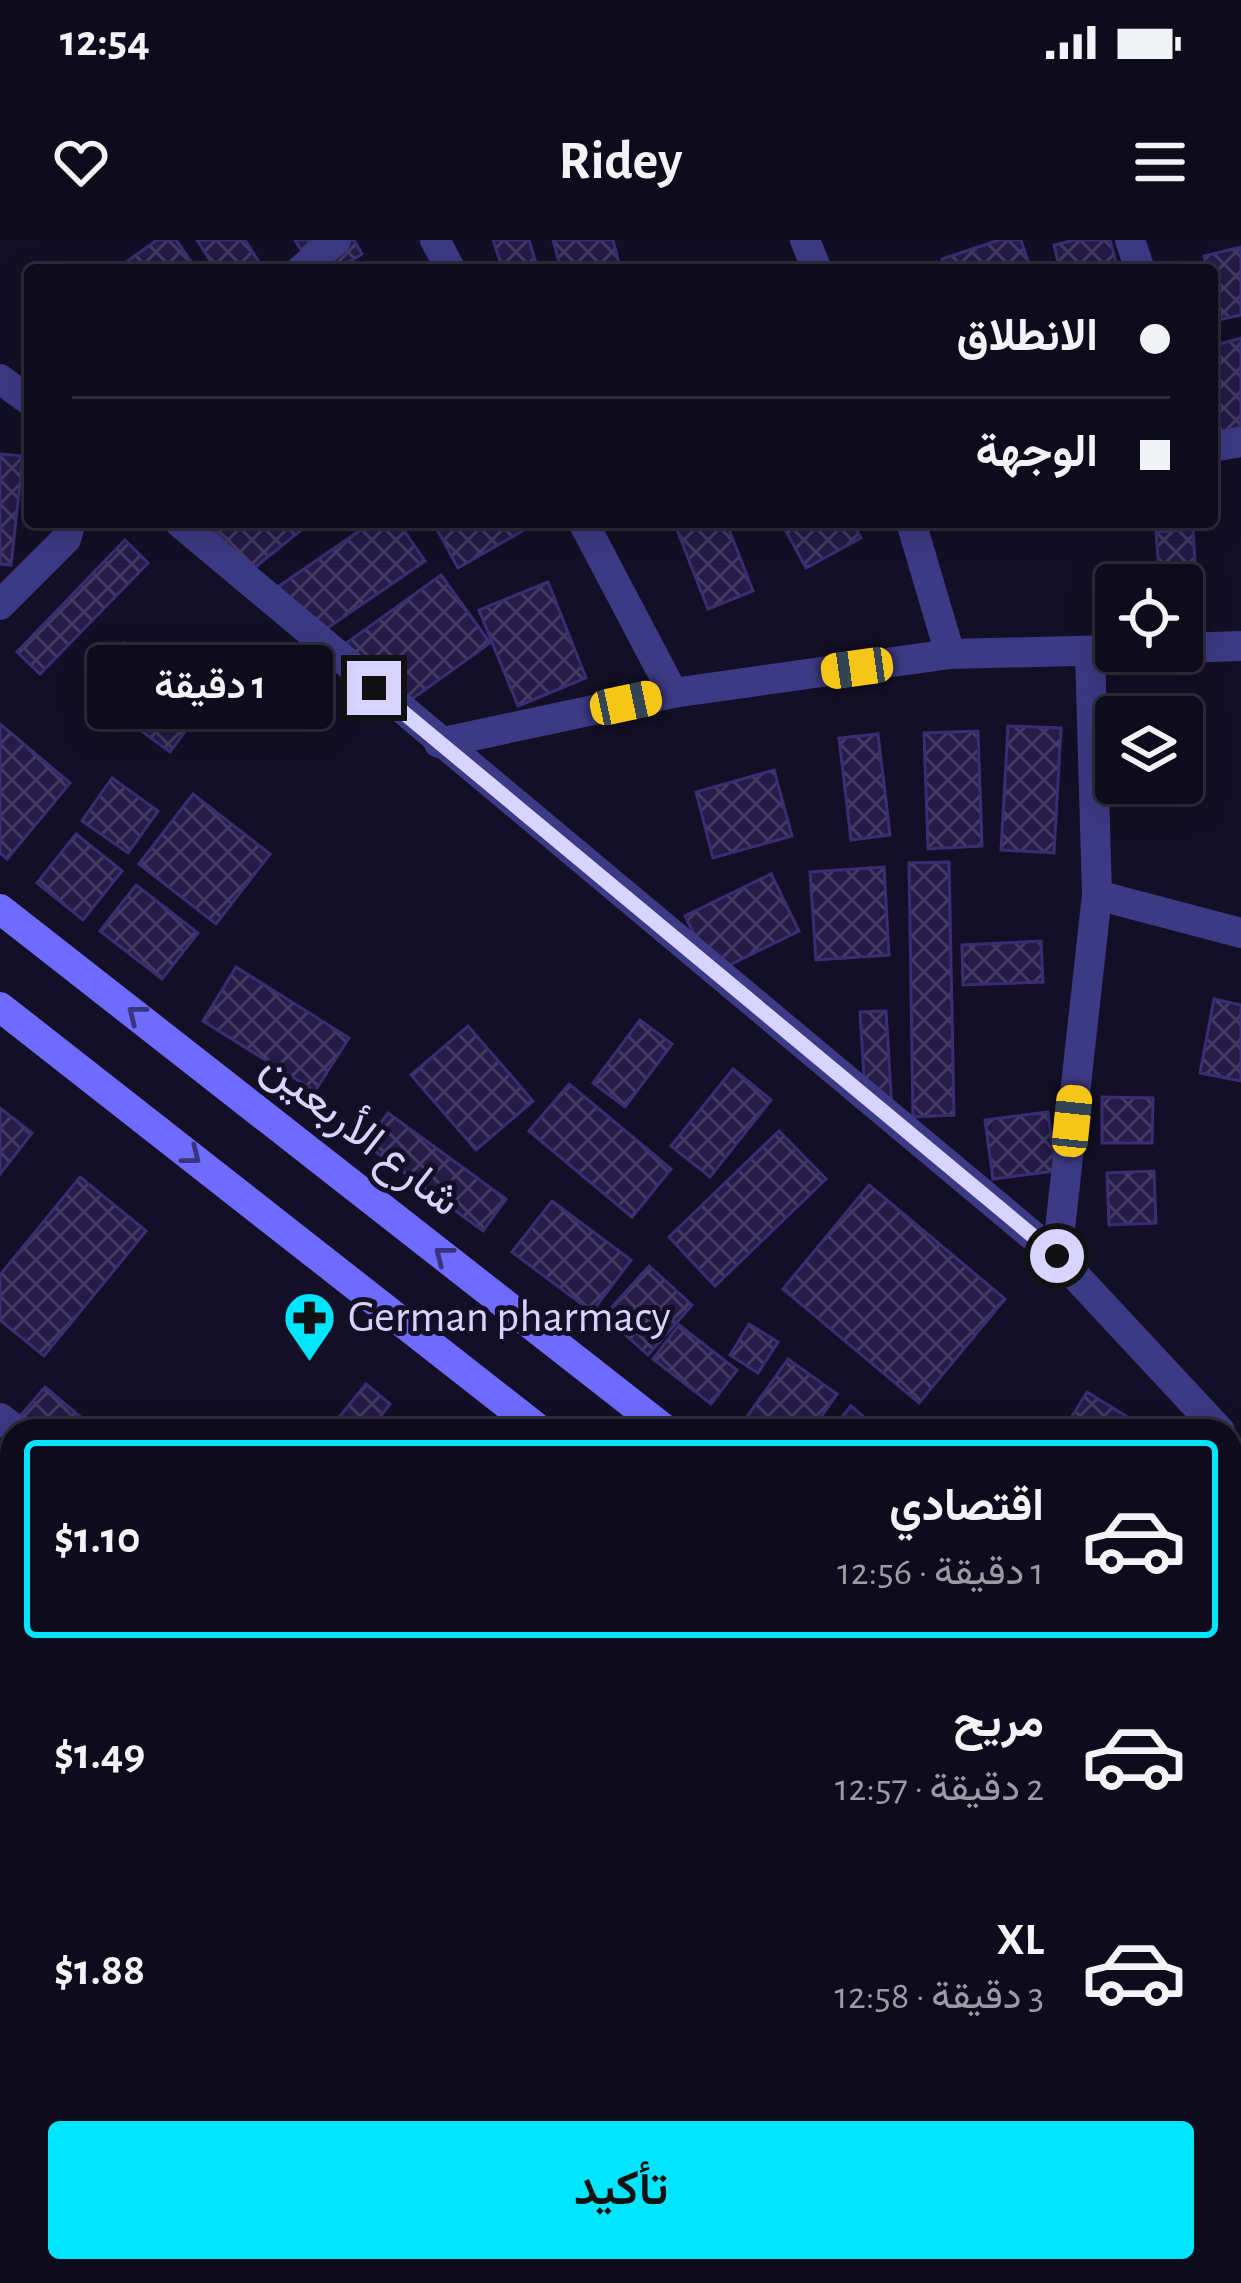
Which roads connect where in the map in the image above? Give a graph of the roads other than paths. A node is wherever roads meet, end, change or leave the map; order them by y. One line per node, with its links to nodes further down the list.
1 (336, 240): 2 (street)
2 (308, 264)
3 (69, 528): 7 (street)
4 (186, 528): 14 (street)
5 (586, 528): 13 (street)
6 (913, 528): 11 (street)
7 (0, 605)
8 (1241, 646): 9 (street)
9 (1203, 647)
10 (1095, 651): 11 (street)
11 (950, 654): 13 (street)
12 (1102, 672): 15 (street)
13 (673, 694): 14 (street)
14 (439, 743): 19 (street)
15 (1096, 895): 17 (street); 19 (street)
16 (0, 909): 21 (main road, شارع الأربعين, one-way to 16)
17 (1241, 933)
18 (0, 1007): 20 (main road, one-way to 20)
19 (1057, 1256): 22 (street)
20 (526, 1419)
21 (652, 1419)
22 (1209, 1419)

